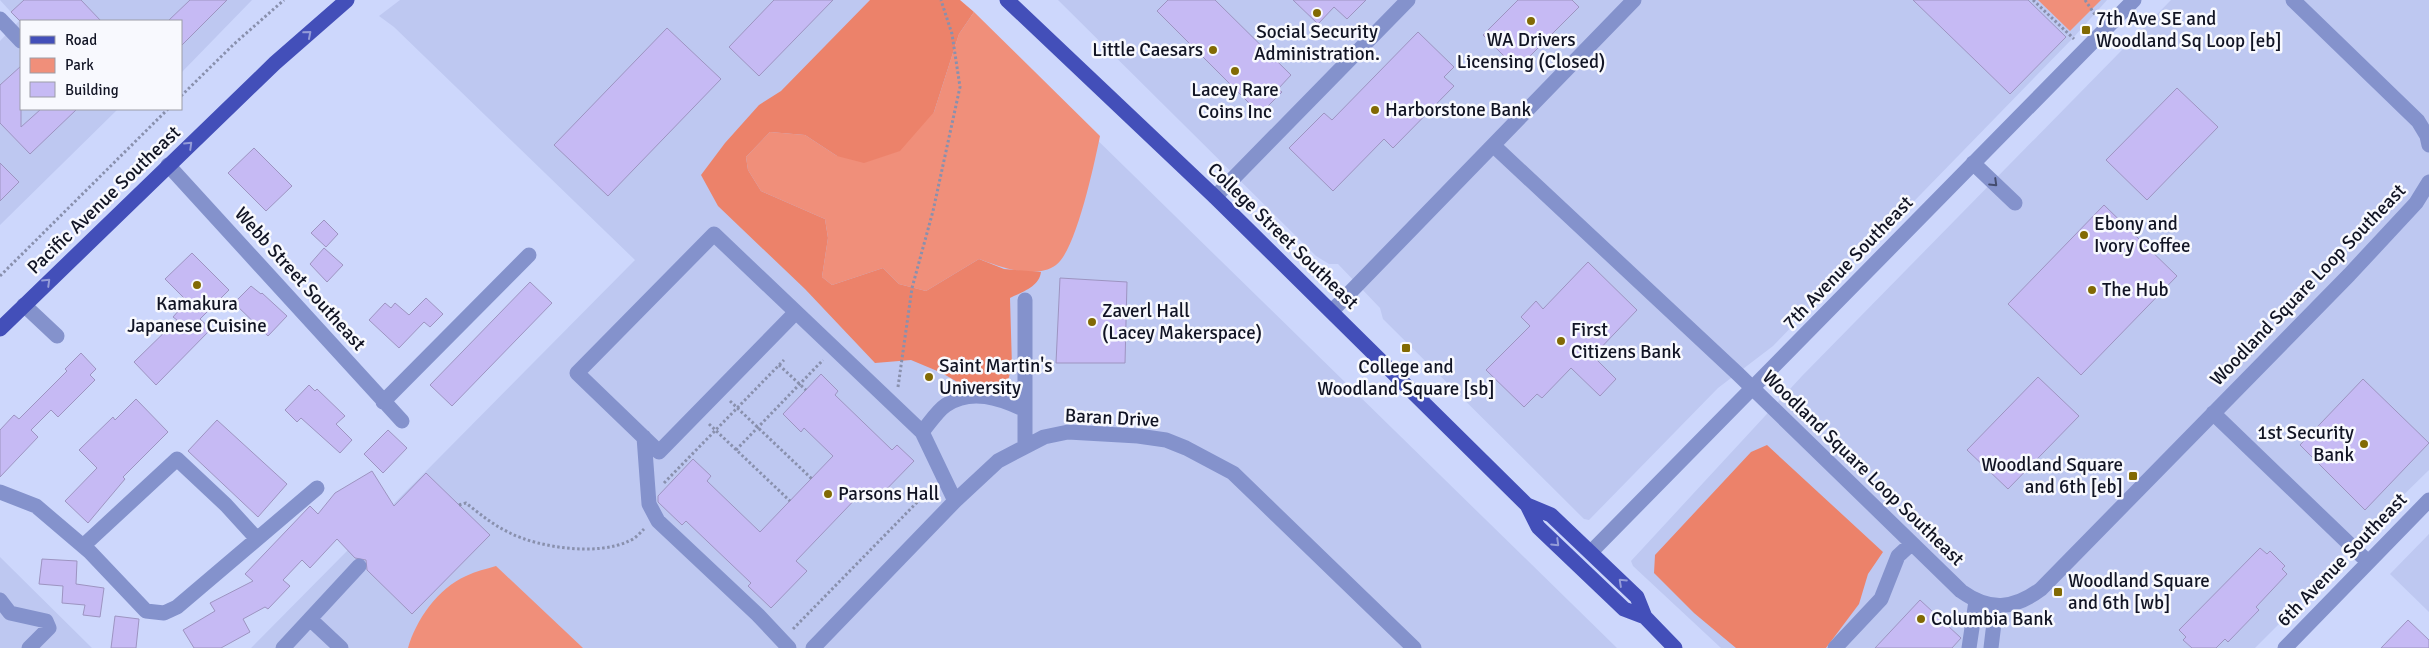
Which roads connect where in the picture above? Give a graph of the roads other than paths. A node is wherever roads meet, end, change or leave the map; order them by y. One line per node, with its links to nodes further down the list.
1 (347, 0): 12 (main road, Pacific Avenue Southeast, one-way to 1)
2 (1006, 0): 14 (main road, College Street Southeast)
3 (1408, 0): 14 (street)
4 (1634, 0): 10 (street)
5 (2134, 0): 11 (street, 7th Avenue Southeast)
6 (2293, 0): 9 (street)
7 (0, 19): 8 (street)
8 (20, 40)
9 (2429, 145)
10 (1494, 146): 19 (street); 23 (street, Woodland Square Loop Southeast)
11 (1973, 163): 15 (street, one-way to 15); 23 (street, 7th Avenue Southeast)
12 (168, 165): 18 (main road, Pacific Avenue Southeast, one-way to 12); 24 (street, Webb Street Southeast)
13 (2429, 182): 26 (street, Woodland Square Loop Southeast)
14 (1215, 197): 19 (main road, College Street Southeast)
15 (2015, 203)
16 (529, 255): 24 (street)
17 (1025, 300): 25 (street)
18 (24, 304): 21 (main road, Pacific Avenue Southeast); 22 (street)
19 (1332, 311): 35 (main road, College Street Southeast)
20 (796, 312): 28 (street); 29 (street); 29 (street)
21 (0, 329)
22 (57, 336)
23 (1753, 390): 37 (street, Woodland Square Loop Southeast); 39 (street, 7th Avenue Southeast)
24 (383, 402): 27 (street, Webb Street Southeast)
25 (1025, 410): 28 (street); 30 (street)
26 (2213, 413): 40 (street, Woodland Square Loop Southeast); 44 (street, Woodland Square Loop Southeast)
27 (402, 421)
28 (922, 432): 33 (street)
29 (644, 438): 48 (street)
30 (1025, 445): 33 (street, Baran Drive); 53 (street, Baran Drive)
31 (317, 488): 36 (street)
32 (0, 492): 38 (street)
33 (955, 500): 49 (street, Baran Drive)
34 (2429, 500): 40 (street, 6th Avenue Southeast)
35 (1527, 505): 39 (main road, College Street Southeast); 45 (main road, College Street Southeast, one-way to 45)
36 (257, 539): 38 (street); 38 (street)
37 (1911, 544): 43 (street, Woodland Square Loop Southeast); 55 (street)
38 (83, 546)
39 (1590, 552): 45 (main road, College Street Southeast, one-way to 39)
40 (2368, 562): 58 (street, 6th Avenue Southeast)
41 (359, 566): 47 (street)
42 (0, 600): 46 (street)
43 (1976, 601): 44 (street, Woodland Square Loop Southeast); 56 (street)
44 (1996, 606): 57 (street)
45 (1645, 617): 54 (main road, College Street Southeast)
46 (5, 618): 50 (street)
47 (310, 619): 51 (street); 52 (street)
48 (785, 644)
49 (820, 646)
50 (29, 648)
51 (283, 648)
52 (341, 648)
53 (1414, 648)
54 (1675, 648)
55 (1835, 648)
56 (1969, 648)
57 (1991, 648)
58 (2284, 648)

